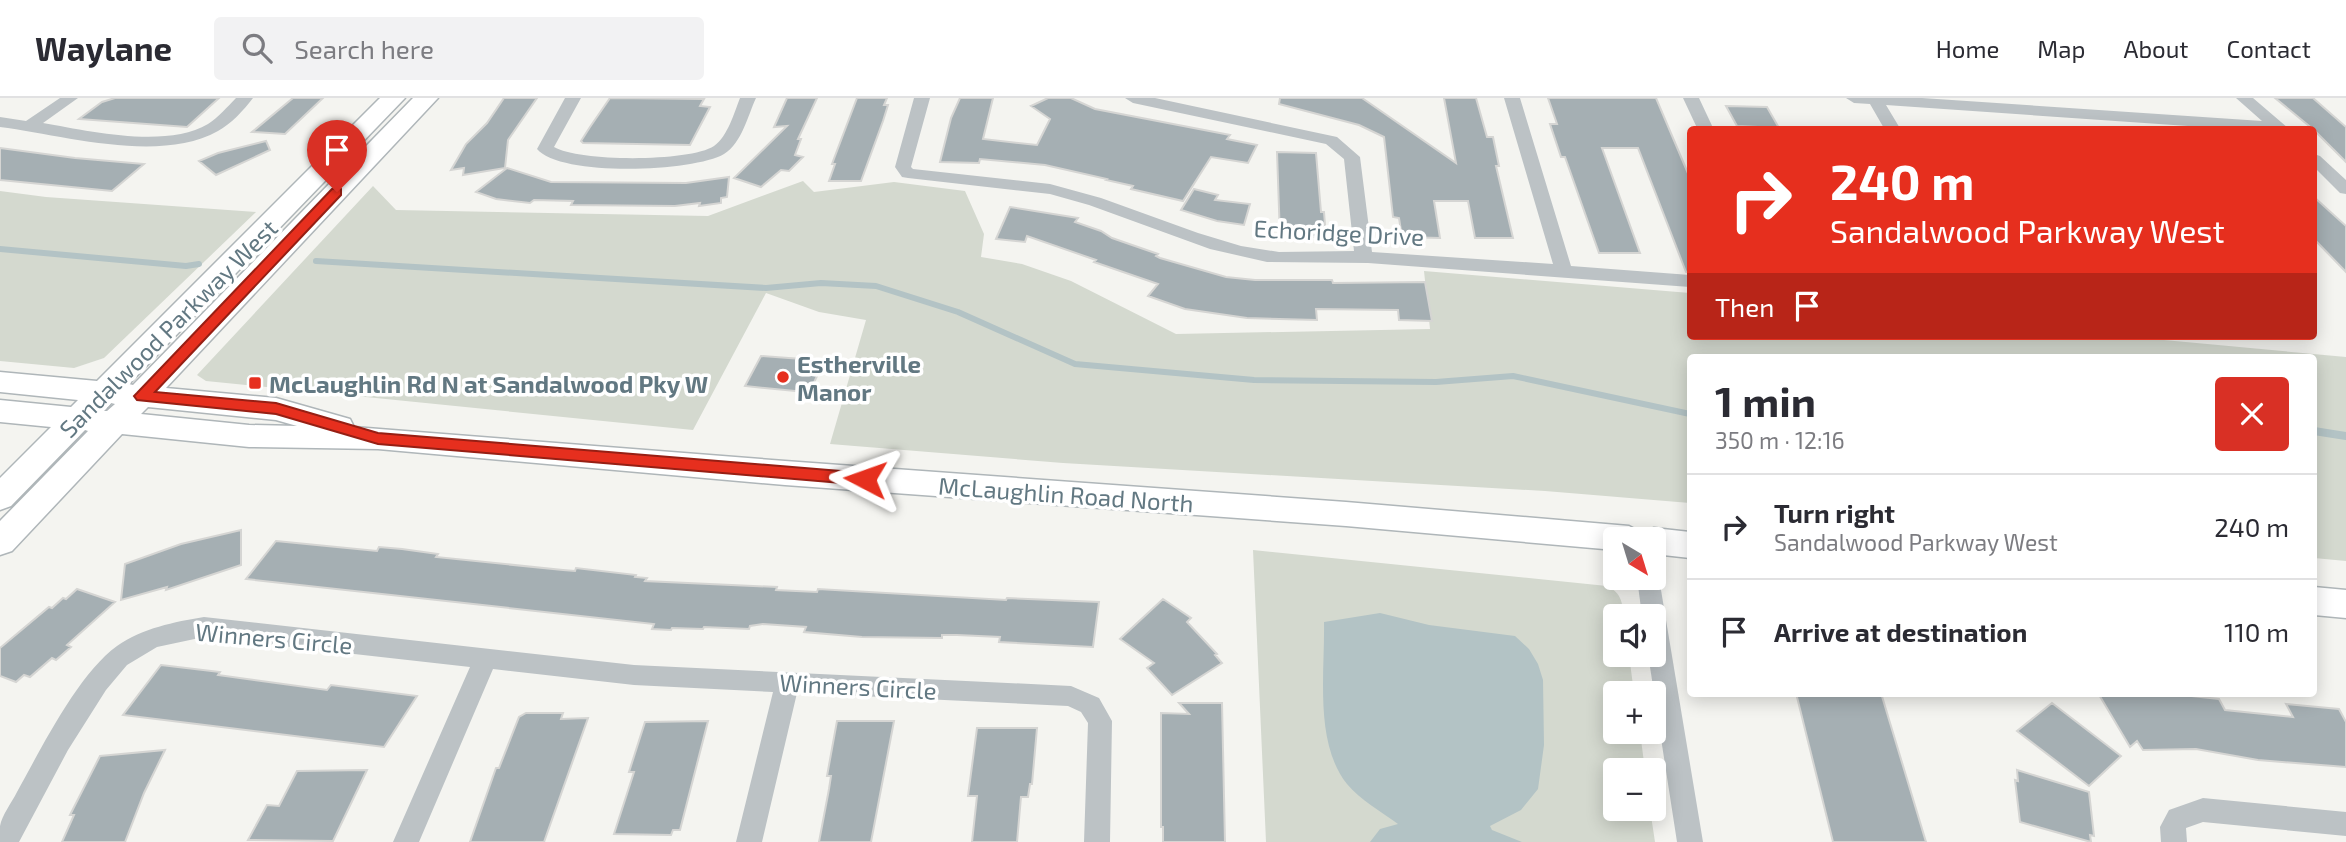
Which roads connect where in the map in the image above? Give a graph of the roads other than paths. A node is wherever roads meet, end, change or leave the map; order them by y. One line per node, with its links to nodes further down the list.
1 (70, 98): 16 (street)
2 (244, 98): 16 (street)
3 (393, 98): 28 (main road, Sandalwood Parkway West)
4 (426, 98): 29 (main road, Sandalwood Parkway West)
5 (573, 98): 6 (street)
6 (748, 98)
7 (922, 98): 24 (street, Echoridge Drive)
8 (1133, 98): 24 (street)
9 (1511, 98): 25 (street)
10 (1691, 98): 17 (street)
11 (1854, 98): 13 (street)
12 (2244, 98): 21 (street)
13 (1875, 99): 14 (street); 18 (street)
14 (2078, 113): 19 (street); 20 (street)
15 (0, 122): 16 (street)
16 (30, 125)
17 (1704, 126)
18 (1891, 126)
19 (2089, 126)
20 (2253, 126)
21 (2278, 126)
22 (2317, 162): 23 (street)
23 (2346, 189)
24 (1364, 257): 25 (street, Echoridge Drive)
25 (1564, 271): 26 (street, Echoridge Drive)
26 (1687, 281)
27 (0, 382): 28 (main road, McLaughlin Road North)
28 (104, 392): 29 (main road, McLaughlin Road North); 31 (main road, Sandalwood Parkway West)
29 (142, 396): 32 (main road, Sandalwood Parkway West); 33 (main road, McLaughlin Road North)
30 (0, 411): 31 (main road, McLaughlin Road North)
31 (78, 419): 32 (main road, McLaughlin Road North); 34 (main road, Sandalwood Parkway West)
32 (116, 423): 33 (main road, McLaughlin Road North); 36 (main road, Sandalwood Parkway West)
33 (378, 438): 35 (main road, McLaughlin Road North)
34 (0, 498)
35 (1603, 537)
36 (0, 542)
37 (1666, 542): 38 (main road)
38 (1687, 545)
39 (1650, 590): 49 (street)
40 (2317, 601): 41 (main road)
41 (2346, 604)
42 (485, 660): 43 (street, Winners Circle); 45 (street, Winners Circle); 46 (street)
43 (787, 683): 47 (street); 48 (street, Winners Circle)
44 (2346, 824): 50 (street)
45 (5, 842)
46 (406, 842)
47 (749, 842)
48 (1097, 842)
49 (1690, 842)
50 (2174, 842)

